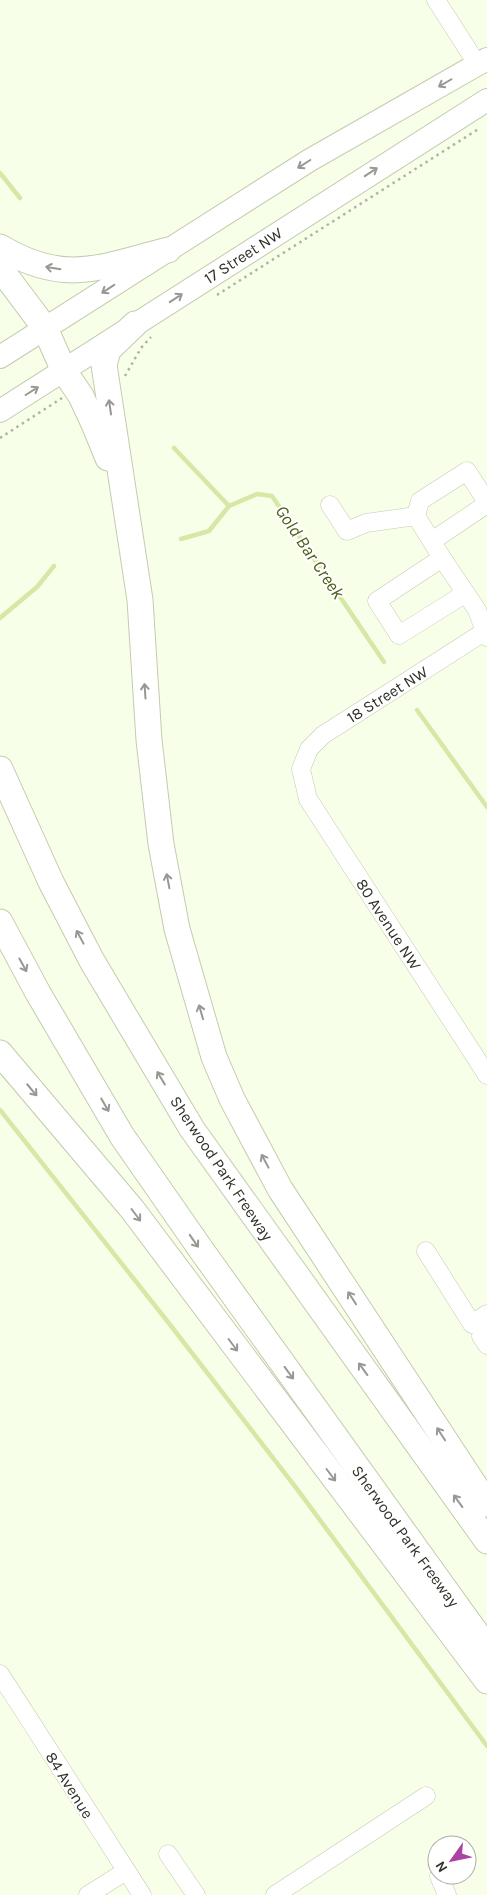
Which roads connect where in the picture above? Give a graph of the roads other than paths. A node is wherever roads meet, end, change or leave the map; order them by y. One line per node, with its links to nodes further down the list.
1 (436, 0): 2 (street)
2 (482, 62): 5 (main road, one-way to 5)
3 (481, 103): 7 (main road, 17 Street NW, one-way to 3)
4 (0, 247): 5 (highway, one-way to 4)
5 (168, 250): 8 (main road, one-way to 8)
6 (0, 268): 8 (highway)
7 (134, 324): 10 (main road, 17 Street NW); 14 (highway, one-way to 7)
8 (46, 328): 9 (main road); 10 (highway)
9 (0, 358)
10 (70, 380): 11 (main road, 17 Street NW, one-way to 10); 14 (highway)
11 (0, 411)
12 (487, 503): 15 (street); 16 (street)
13 (330, 505): 15 (street)
14 (125, 507): 29 (highway, one-way to 14)
15 (416, 516): 16 (street)
16 (432, 541): 17 (street)
17 (442, 558): 18 (street); 18 (street)
18 (466, 593): 19 (street)
19 (486, 633): 21 (street, 18 Street NW)
20 (0, 769): 30 (highway, Sherwood Park Freeway, one-way to 20)
21 (300, 769): 24 (street, 80 Avenue NW)
22 (0, 922): 31 (highway, Sherwood Park Freeway, one-way to 31)
23 (0, 1053): 33 (highway, one-way to 33)
24 (487, 1075)
25 (426, 1252): 26 (street)
26 (487, 1314)
27 (487, 1333): 28 (street)
28 (487, 1345)
29 (487, 1504)
30 (487, 1541)
31 (487, 1648)
32 (0, 1674): 36 (street, 84 Avenue)
33 (487, 1681)
34 (426, 1796): 40 (street)
35 (168, 1854): 39 (street)
36 (126, 1871): 37 (street); 38 (street, 84 Avenue)
37 (88, 1895)
38 (142, 1895)
39 (196, 1895)
40 (275, 1895)

